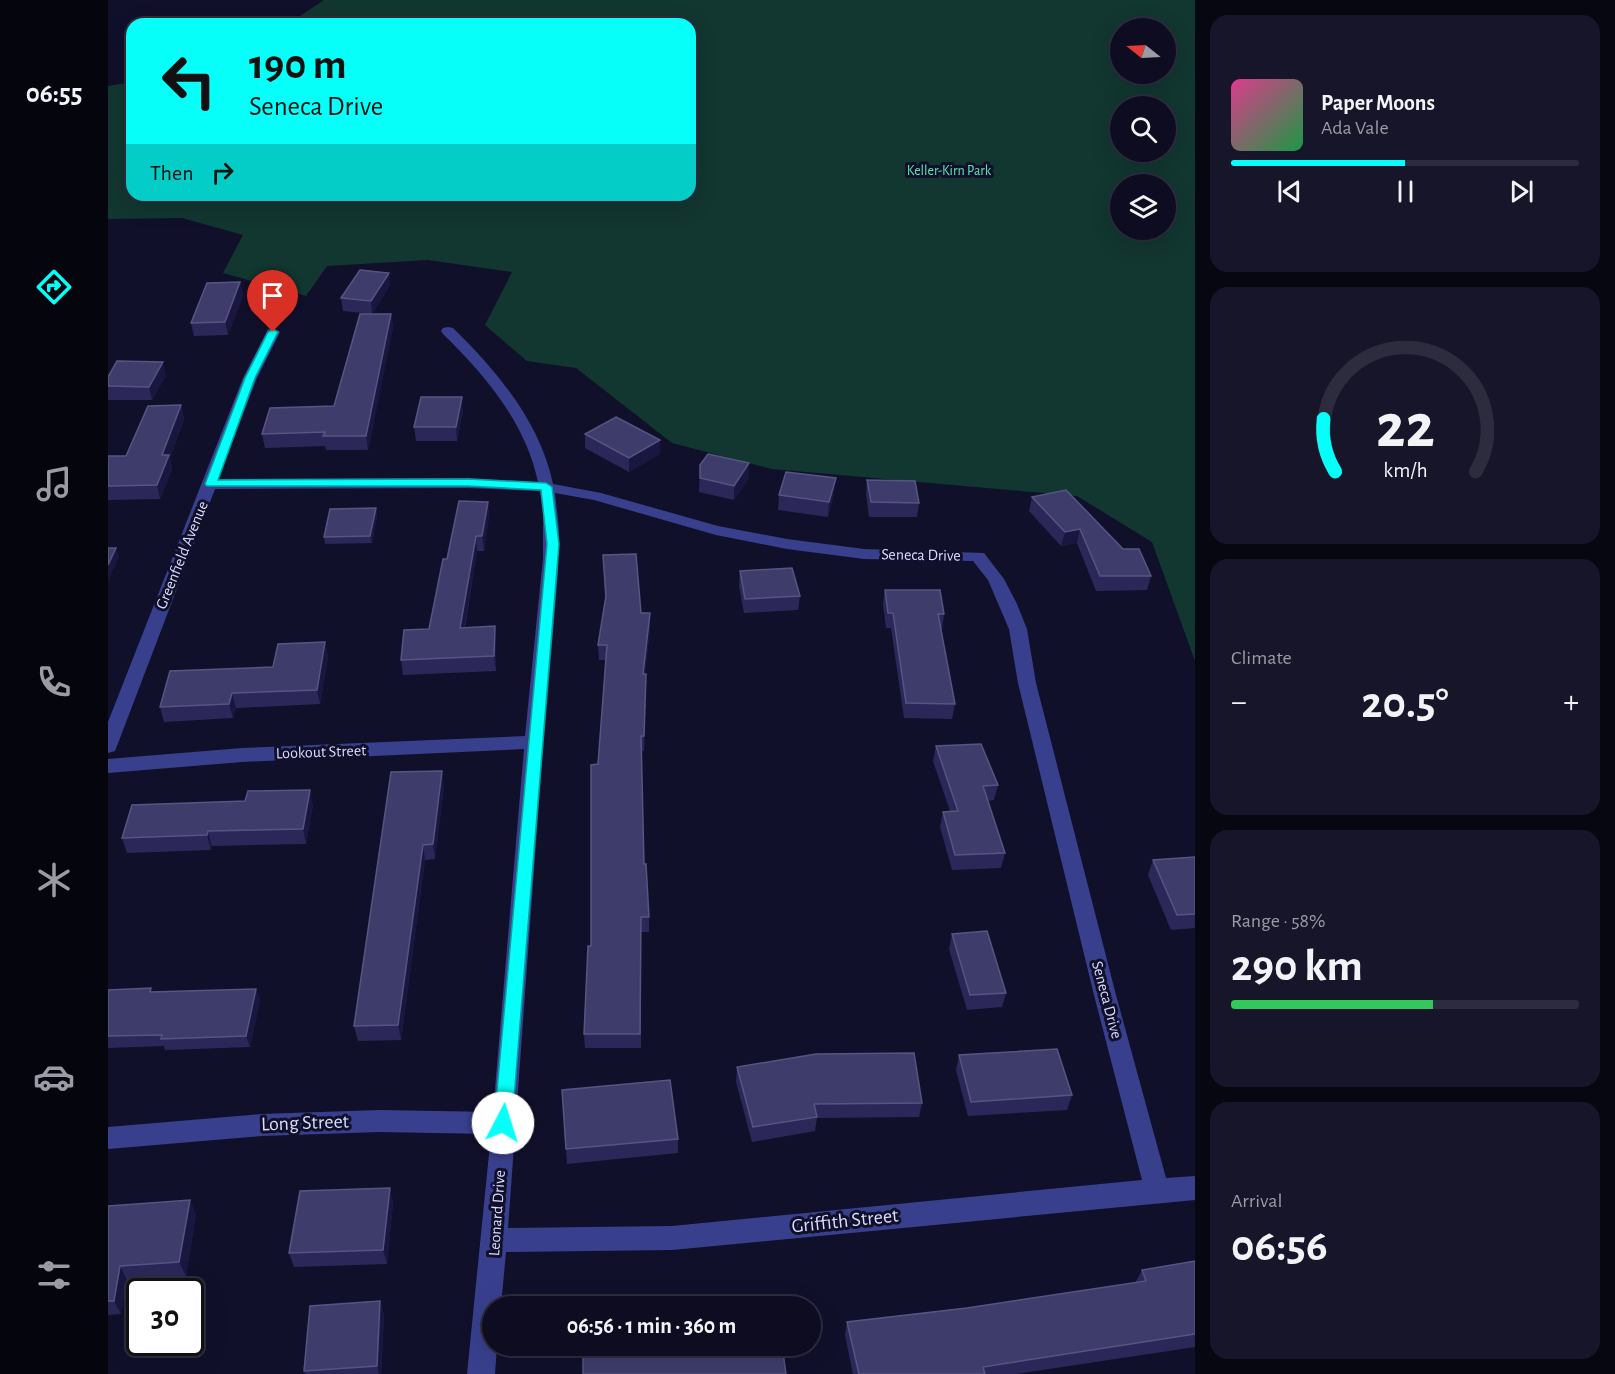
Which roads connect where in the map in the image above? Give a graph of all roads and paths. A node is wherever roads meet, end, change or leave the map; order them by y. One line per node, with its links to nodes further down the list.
1 (448, 331): 4 (street, Leonard Drive)
2 (273, 332): 3 (street, Greenfield Avenue)
3 (211, 484): 4 (street, Seneca Drive); 6 (street, Greenfield Avenue)
4 (546, 487): 5 (street, Leonard Drive); 11 (street, Seneca Drive)
5 (534, 742): 7 (street, Lookout Street); 8 (street, Leonard Drive)
6 (108, 746)
7 (108, 766)
8 (503, 1123): 9 (street, Long Street); 12 (street, Leonard Drive)
9 (108, 1138)
10 (1195, 1188): 11 (street, Griffith Street)
11 (1157, 1190): 12 (street, Griffith Street)
12 (495, 1240): 13 (street, Leonard Drive)
13 (481, 1374)

